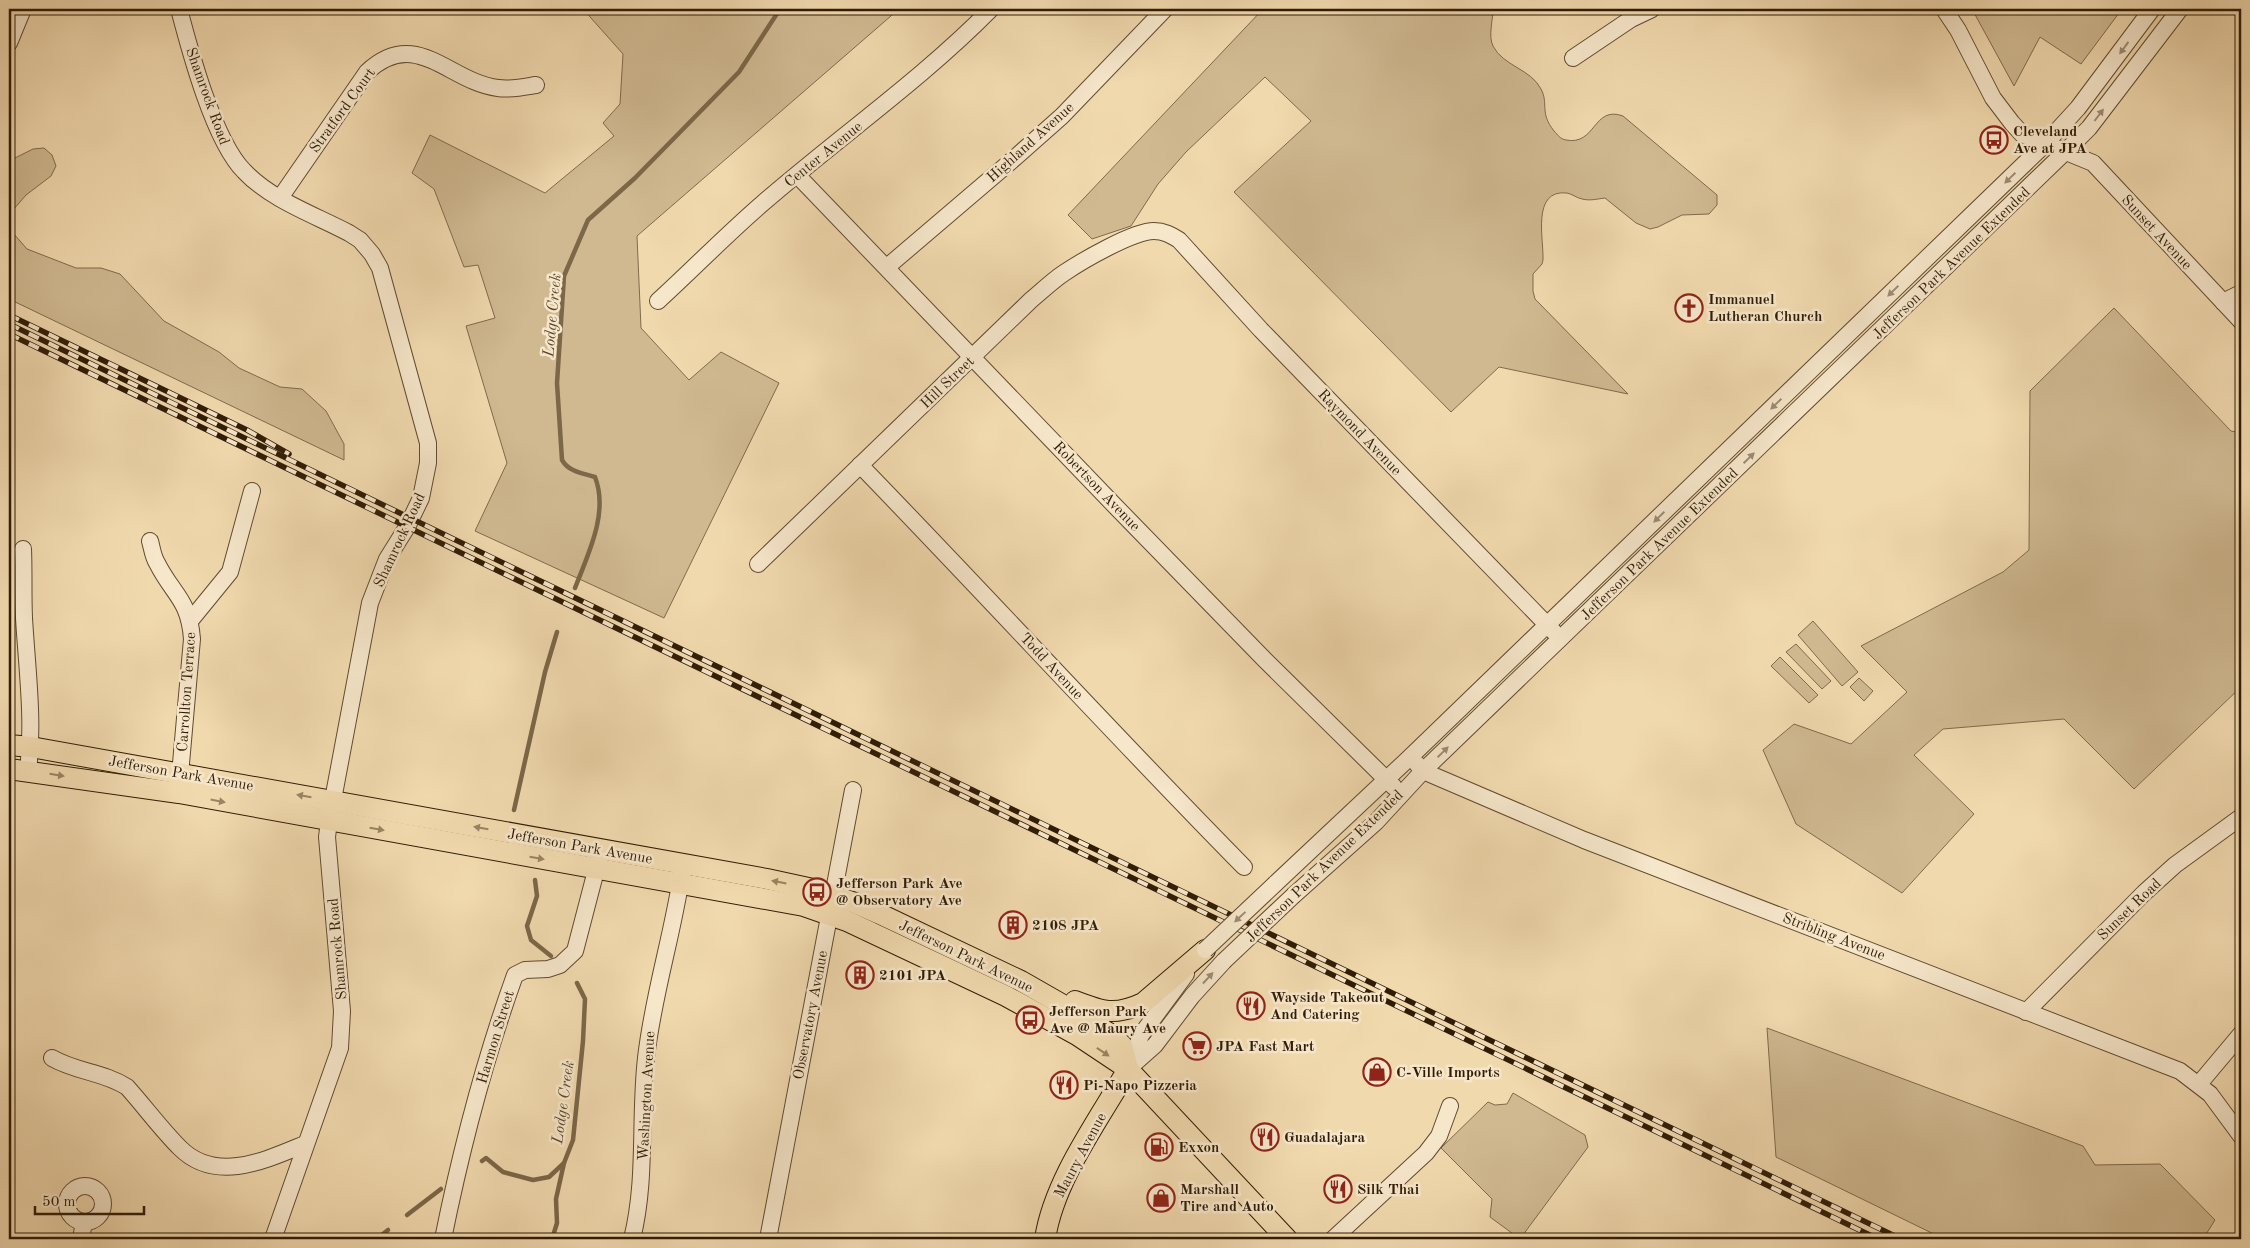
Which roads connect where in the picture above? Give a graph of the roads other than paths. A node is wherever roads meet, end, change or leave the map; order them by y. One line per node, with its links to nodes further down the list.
1 (23, 9): 9 (street)
2 (179, 9): 15 (street, Shamrock Road)
3 (992, 9): 14 (street, Center Avenue)
4 (1164, 9): 17 (street, Highland Avenue)
5 (1652, 9): 10 (street)
6 (1944, 9): 12 (street, Sunset Avenue)
7 (2152, 9): 12 (street, Jefferson Park Avenue Extended, one-way to 12)
8 (2180, 9): 13 (street, Jefferson Park Avenue Extended, one-way to 8)
9 (9, 43)
10 (1573, 58)
11 (536, 85): 15 (street, Stratford Court)
12 (2045, 144): 13 (street, Sunset Avenue); 29 (street, Jefferson Park Avenue Extended, one-way to 29)
13 (2066, 151): 20 (street, Sunset Avenue); 30 (street, Jefferson Park Avenue Extended, one-way to 13)
14 (797, 175): 17 (street, Robertson Avenue); 19 (street, Center Avenue)
15 (280, 198): 41 (street, Shamrock Road)
16 (1156, 231): 22 (street, Hill Street); 29 (street, Raymond Avenue)
17 (887, 266): 22 (street, Robertson Avenue)
18 (2241, 293): 20 (street)
19 (658, 301)
20 (2223, 302): 21 (street, Sunset Avenue)
21 (2241, 322)
22 (973, 357): 23 (street, Hill Street); 37 (street, Robertson Avenue)
23 (860, 465): 27 (street, Hill Street); 45 (street, Todd Avenue)
24 (252, 491): 28 (street, Carrollton Terrace)
25 (150, 541): 28 (street, Carrollton Terrace)
26 (23, 549): 32 (street)
27 (758, 564)
28 (190, 621): 36 (street, Carrollton Terrace)
29 (1546, 625): 30 (street, Raymond Avenue); 33 (street, Jefferson Park Avenue Extended)
30 (1560, 640): 35 (street, Jefferson Park Avenue Extended, one-way to 30)
31 (9, 744): 32 (main road, Jefferson Park Avenue)
32 (31, 746): 34 (street); 36 (main road, Jefferson Park Avenue)
33 (1411, 757): 35 (street, Stribling Avenue); 37 (street, Jefferson Park Avenue Extended)
34 (19, 770): 39 (main road, Jefferson Park Avenue, one-way to 39)
35 (1423, 771): 40 (street, Jefferson Park Avenue Extended); 50 (street, Stribling Avenue)
36 (180, 773): 39 (street, Carrollton Terrace); 41 (main road, Jefferson Park Avenue, one-way to 36)
37 (1386, 780): 40 (street, Robertson Avenue); 48 (street, Jefferson Park Avenue Extended, one-way to 48, bridge)
38 (853, 790): 47 (street, Observatory Avenue)
39 (179, 793): 43 (main road, Jefferson Park Avenue, one-way to 43)
40 (1401, 794): 53 (street, Jefferson Park Avenue Extended, one-way to 40, bridge)
41 (333, 800): 43 (street, Shamrock Road); 44 (main road, Jefferson Park Avenue, one-way to 41)
42 (2241, 818): 50 (street, Sunset Road)
43 (328, 821): 44 (main road, Jefferson Park Avenue, one-way to 44); 57 (street, Shamrock Road)
44 (599, 858): 46 (main road, Jefferson Park Avenue); 61 (street, Harmon Street)
45 (1244, 868)
46 (682, 874): 47 (main road, Jefferson Park Avenue); 62 (street, Washington Avenue)
47 (831, 905): 49 (main road, Jefferson Park Avenue); 53 (main road, Jefferson Park Avenue, one-way to 53); 63 (street, Observatory Avenue)
48 (1205, 950): 49 (main road); 53 (street, Maury Avenue)
49 (1033, 988): 53 (main road, Jefferson Park Avenue)
50 (2026, 1012): 54 (street, Stribling Avenue)
51 (2241, 1034): 54 (street)
52 (52, 1058): 57 (street)
53 (1128, 1069): 64 (main road, Maury Avenue); 65 (main road)
54 (2199, 1084): 56 (street, Stribling Avenue)
55 (1450, 1106): 66 (street)
56 (2241, 1136)
57 (305, 1144): 60 (street, Shamrock Road)
58 (84, 1222): 59 (street)
59 (81, 1239)
60 (273, 1239)
61 (443, 1239)
62 (632, 1239)
63 (768, 1239)
64 (1045, 1239)
65 (1287, 1239)
66 (1333, 1239)

